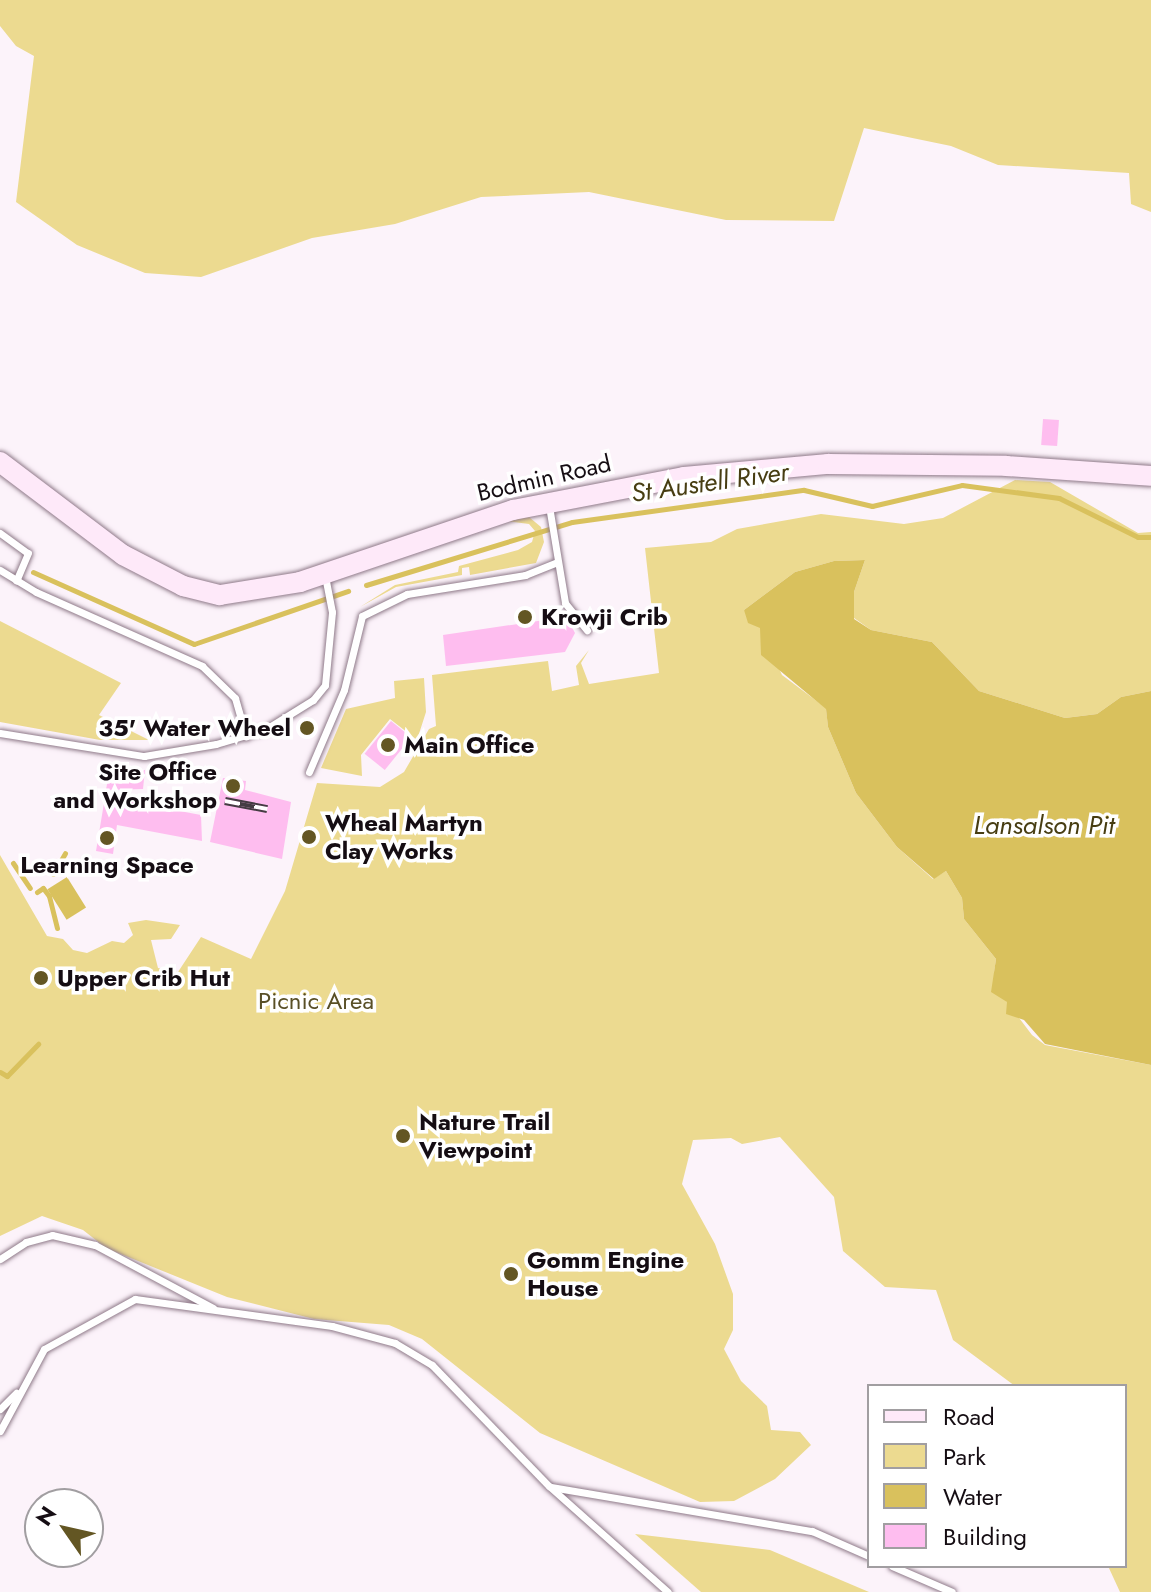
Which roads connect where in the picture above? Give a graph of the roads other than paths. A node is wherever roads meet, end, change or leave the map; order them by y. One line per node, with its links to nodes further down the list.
1 (0, 462): 8 (main road, Bodmin Road)
2 (1151, 476): 3 (main road, Bodmin Road)
3 (548, 507): 5 (lane); 8 (main road, Bodmin Road)
4 (0, 533): 7 (lane)
5 (558, 562): 9 (lane); 12 (lane)
6 (0, 570): 7 (lane)
7 (16, 581): 11 (lane)
8 (326, 581): 11 (lane)
9 (587, 630)
10 (0, 733): 11 (lane)
11 (246, 736)
12 (309, 772)
13 (0, 1259): 14 (lane)
14 (218, 1311): 15 (lane); 18 (lane)
15 (20, 1389): 16 (lane); 17 (lane)
16 (0, 1409)
17 (0, 1431)
18 (549, 1486): 19 (lane); 21 (lane)
19 (867, 1555)
20 (897, 1568): 22 (lane)
21 (668, 1592)
22 (952, 1592)

